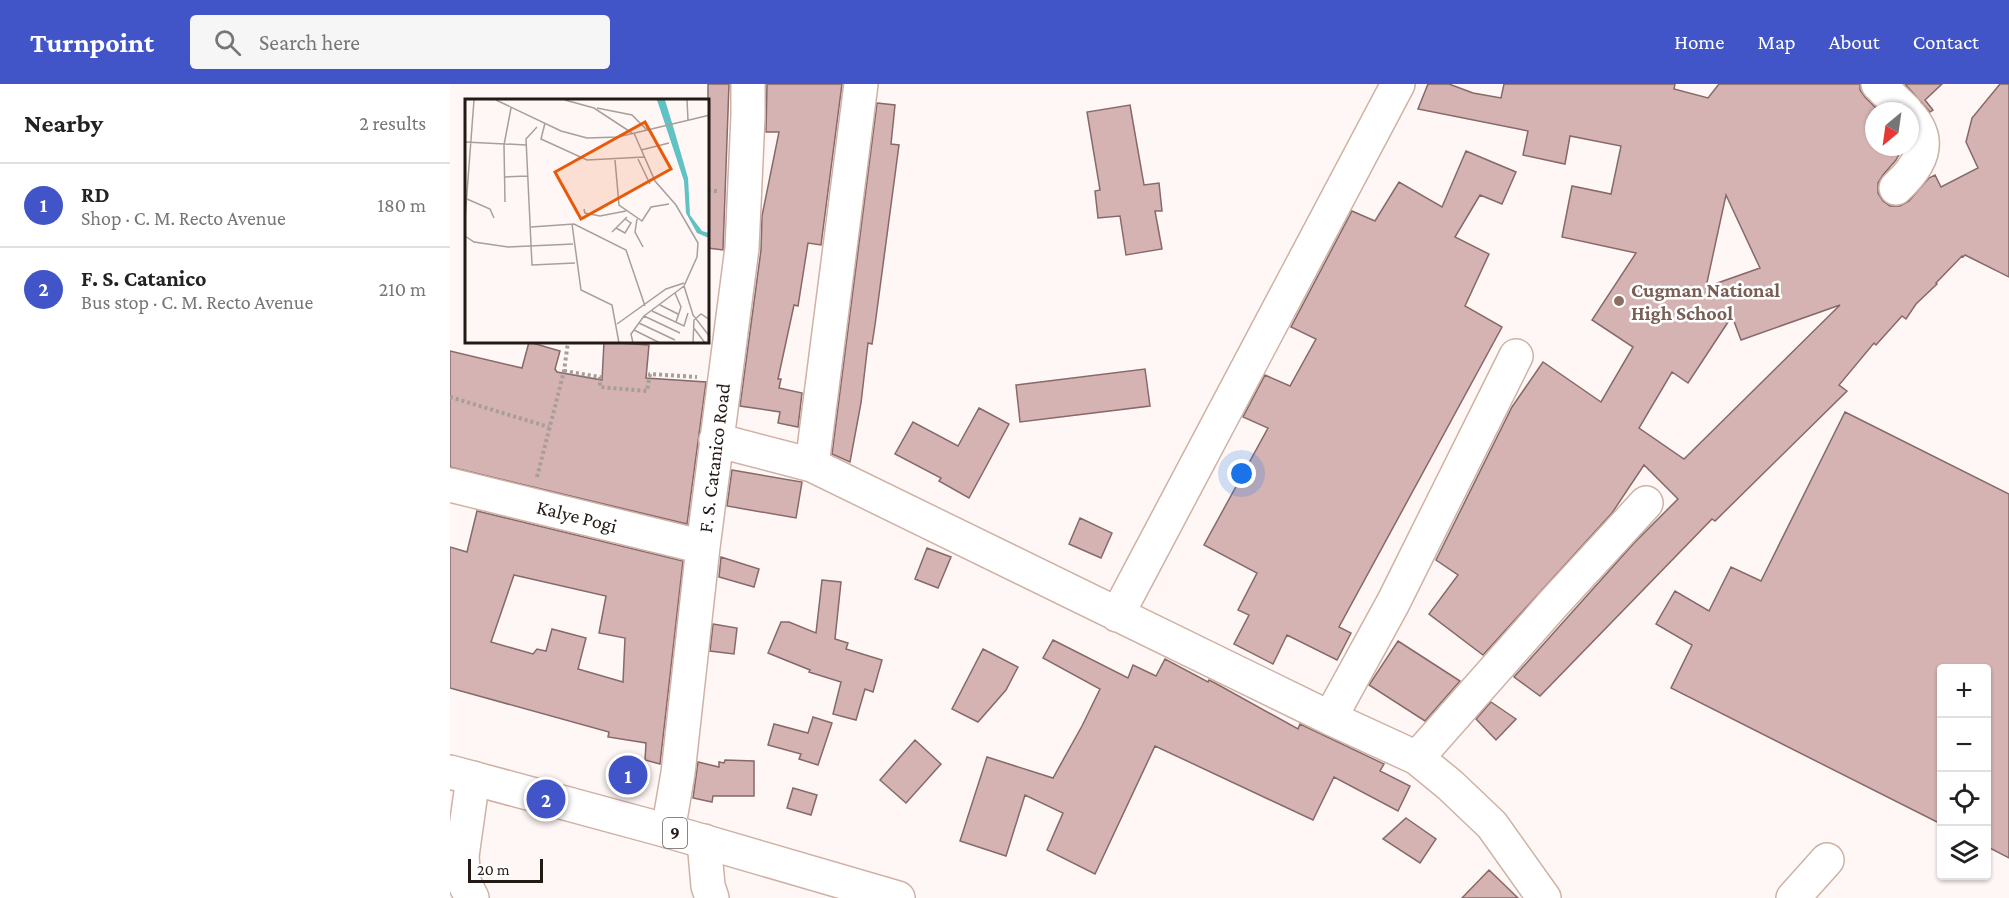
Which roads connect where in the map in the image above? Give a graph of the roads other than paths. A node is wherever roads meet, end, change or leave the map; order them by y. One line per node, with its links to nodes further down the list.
1 (748, 84): 9 (main road, F. S. Catanico Road)
2 (861, 84): 10 (main road)
3 (1398, 84): 14 (main road)
4 (1878, 84): 5 (main road)
5 (1897, 102)
6 (1919, 133): 7 (main road)
7 (1896, 188)
8 (1516, 356): 15 (main road)
9 (716, 440): 10 (main road); 13 (main road, F. S. Catanico Road)
10 (812, 465): 14 (main road)
11 (450, 485): 13 (main road, Kalye Pogi)
12 (1646, 503): 16 (main road)
13 (703, 547): 18 (main road, F. S. Catanico Road)
14 (1117, 615): 15 (main road)
15 (1330, 718): 16 (main road)
16 (1417, 758): 24 (main road)
17 (462, 775): 18 (main road, 9); 21 (main road)
18 (668, 831): 19 (main road, 9)
19 (704, 841): 22 (main road); 23 (main road, 9)
20 (1827, 860): 25 (main road)
21 (472, 898)
22 (712, 898)
23 (898, 898)
24 (1544, 898)
25 (1793, 898)

